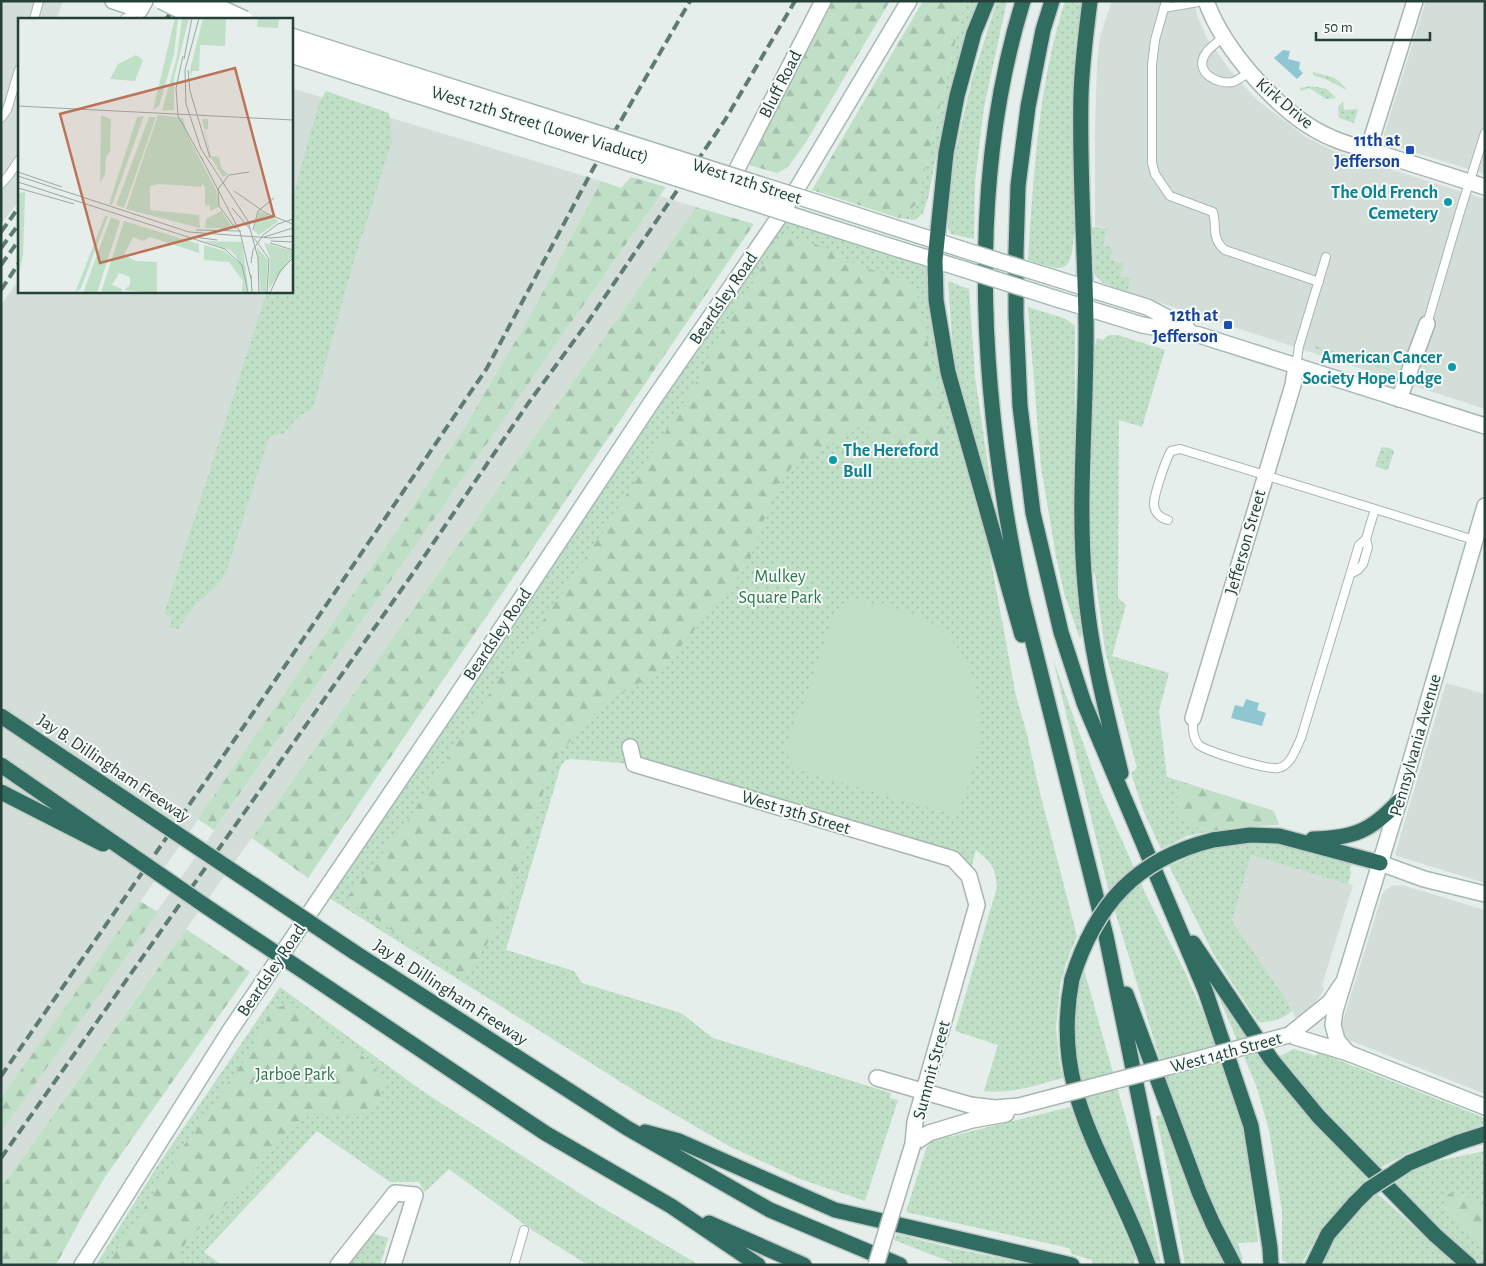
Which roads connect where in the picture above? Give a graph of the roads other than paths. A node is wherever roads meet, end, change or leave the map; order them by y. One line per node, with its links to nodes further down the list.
1 (39, 1): 16 (lane)
2 (113, 1): 15 (street)
3 (161, 1): 18 (street, bridge)
4 (180, 1): 19 (street, bridge)
5 (206, 1): 20 (street, bridge)
6 (822, 1): 31 (street, Bluff Road)
7 (909, 1): 35 (street, Beardsley Road)
8 (987, 1): 36 (highway)
9 (1022, 1): 55 (highway)
10 (1052, 1): 59 (highway)
11 (1090, 1): 40 (highway)
12 (1205, 1): 14 (lane); 21 (street)
13 (1415, 1): 29 (street)
14 (1165, 4): 39 (lane)
15 (142, 5): 17 (lane)
16 (34, 18)
17 (125, 18)
18 (195, 18)
19 (215, 18)
20 (243, 18)
21 (1221, 34): 25 (street, Kirk Drive); 25 (lane)
22 (292, 36): 36 (street, West 12th Street, bridge)
23 (292, 46): 35 (street, West 12th Street (Lower Viaduct), bridge)
24 (292, 56): 38 (street, West 12th Street, bridge)
25 (1250, 72): 29 (street, Kirk Drive)
26 (18, 73): 27 (lane)
27 (1, 118)
28 (1485, 133): 32 (lane)
29 (1368, 150): 32 (street, Kirk Drive)
30 (18, 162): 33 (lane)
31 (738, 167)
32 (1470, 182): 34 (street, Kirk Drive); 42 (lane)
33 (1, 184)
34 (1485, 187)
35 (788, 202): 82 (street, Beardsley Road)
36 (937, 240): 38 (highway); 40 (street, West 12th Street, bridge)
37 (1326, 257): 39 (lane)
38 (935, 260): 41 (street, West 12th Street, bridge); 55 (highway)
39 (1319, 282): 44 (lane)
40 (1085, 287): 41 (highway); 43 (street, West 12th Street)
41 (1085, 309): 43 (street, West 12th Street); 59 (highway)
42 (1427, 324): 45 (street)
43 (1199, 335): 44 (street, West 12th Street)
44 (1296, 366): 45 (street, West 12th Street); 47 (street, Jefferson Street)
45 (1399, 398): 46 (street, West 12th Street)
46 (1485, 426)
47 (1265, 475): 49 (lane); 50 (lane); 53 (street, Jefferson Street)
48 (1485, 506): 51 (street, Pennsylvania Avenue)
49 (1375, 509): 51 (lane); 53 (lane)
50 (1168, 520)
51 (1474, 540): 58 (street, Pennsylvania Avenue)
52 (1, 716): 74 (highway, Jay B. Dillingham Freeway, bridge)
53 (1194, 718)
54 (630, 746): 63 (street, West 13th Street)
55 (1063, 763): 66 (highway)
56 (1, 765): 62 (highway, bridge)
57 (1, 792): 62 (highway, bridge)
58 (1399, 801): 60 (highway); 61 (street, Pennsylvania Avenue)
59 (1131, 817): 65 (highway)
60 (1279, 836): 61 (highway); 81 (highway, bridge)
61 (1380, 863): 64 (street); 67 (street, Pennsylvania Avenue)
62 (164, 876): 79 (highway, bridge)
63 (969, 876): 71 (street, Summit Street)
64 (1485, 894)
65 (1175, 917): 93 (highway); 95 (highway)
66 (1106, 936): 91 (highway); 92 (highway)
67 (1342, 983): 68 (street, Pennsylvania Avenue); 69 (street, Pennsylvania Avenue)
68 (1289, 1035): 69 (street, West 14th Street); 72 (street, West 14th Street, bridge)
69 (1348, 1053): 73 (street, West 14th Street)
70 (877, 1078): 71 (street, West 14th Street)
71 (924, 1092): 72 (street, West 14th Street); 78 (street, Summit Street)
72 (1019, 1106): 78 (street, West 14th Street)
73 (1485, 1107)
74 (627, 1128): 89 (highway, Jay B. Dillingham Freeway); 90 (highway)
75 (1485, 1134): 76 (highway)
76 (1457, 1143): 77 (highway); 94 (highway, bridge)
77 (1485, 1143)
78 (913, 1144): 88 (street, Summit Street, bridge)
79 (671, 1206): 86 (highway); 87 (highway)
80 (524, 1230): 85 (lane)
81 (1147, 1263)
82 (82, 1265)
83 (338, 1265): 84 (street)
84 (393, 1265)
85 (514, 1265)
86 (758, 1265)
87 (804, 1265)
88 (876, 1265)
89 (900, 1265)
90 (1072, 1265)
91 (1173, 1265)
92 (1234, 1265)
93 (1271, 1265)
94 (1313, 1265)
95 (1469, 1265)

